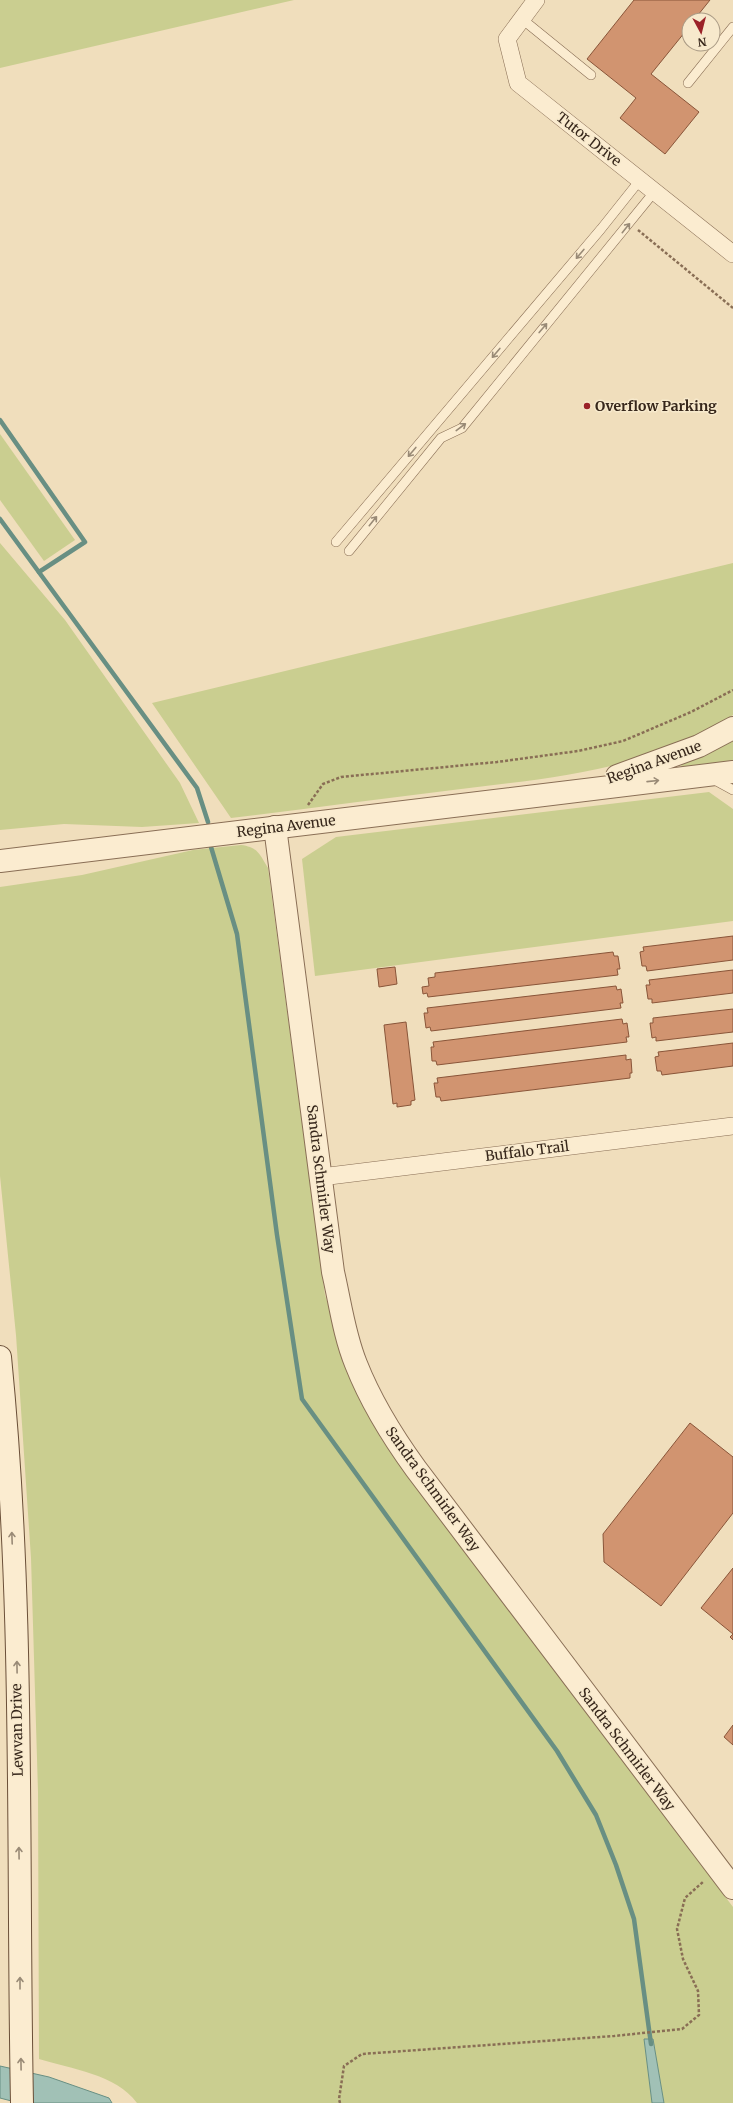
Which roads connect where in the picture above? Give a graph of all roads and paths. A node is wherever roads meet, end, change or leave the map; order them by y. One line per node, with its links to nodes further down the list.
1 (536, 0): 2 (street, Tutor Drive)
2 (522, 19): 4 (lane); 6 (street, Tutor Drive)
3 (733, 27): 5 (lane)
4 (591, 75)
5 (688, 83)
6 (640, 180): 7 (street, Tutor Drive); 11 (lane, one-way to 11)
7 (655, 191): 8 (lane); 9 (street, Tutor Drive)
8 (630, 224): 10 (path); 12 (lane, one-way to 8)
9 (733, 254)
10 (733, 308)
11 (336, 542)
12 (349, 551)
13 (733, 690): 19 (path)
14 (733, 728): 17 (street, Regina Avenue)
15 (733, 772): 16 (street, Regina Avenue)
16 (707, 775): 17 (street, Regina Avenue, one-way to 16); 18 (lane)
17 (572, 790): 19 (street, Regina Avenue)
18 (733, 790)
19 (304, 824): 20 (street, Regina Avenue)
20 (275, 827): 21 (street, Regina Avenue); 23 (street, Sandra Schmirler Way)
21 (0, 861)
22 (733, 1126): 23 (street, Buffalo Trail)
23 (321, 1176): 25 (street, Sandra Schmirler Way)
24 (0, 1357): 27 (street, Lewvan Drive, one-way to 24)
25 (718, 1868): 26 (street, Sandra Schmirler Way); 28 (path)
26 (733, 1888)
27 (22, 2103)
28 (340, 2103)

